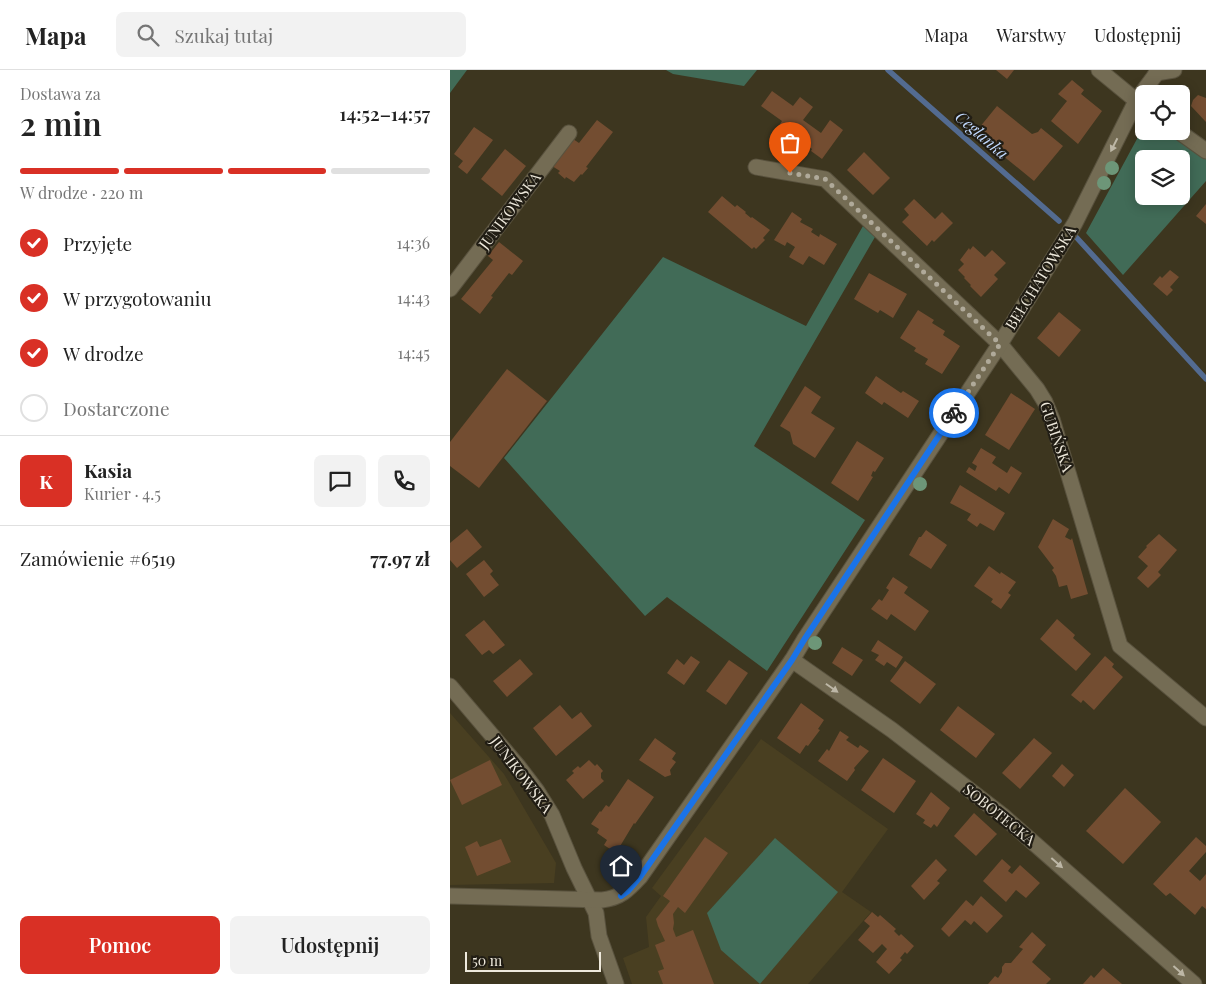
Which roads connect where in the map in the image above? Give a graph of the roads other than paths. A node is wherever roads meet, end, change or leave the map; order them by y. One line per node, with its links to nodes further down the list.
1 (1099, 70): 5 (street)
2 (1174, 70): 3 (street)
3 (1158, 72): 4 (street, BEŁCHATOWSKA)
4 (1151, 85)
5 (1135, 100)
6 (1135, 113): 12 (street, BEŁCHATOWSKA, one-way to 12)
7 (569, 133): 11 (street, JUNIKOWSKA)
8 (1190, 140): 9 (street)
9 (1206, 151)
10 (756, 167): 12 (street, GUBIŃSKA)
11 (450, 289)
12 (1000, 344): 13 (street, BEŁCHATOWSKA); 15 (street, GUBIŃSKA)
13 (792, 660): 17 (street, BEŁCHATOWSKA); 19 (street, SOBOTECKA, one-way to 19)
14 (450, 686): 17 (street, JUNIKOWSKA)
15 (1206, 718)
16 (450, 896): 17 (street, BEŁCHATOWSKA)
17 (589, 900): 18 (street, JUNIKOWSKA)
18 (616, 984)
19 (1194, 984)

